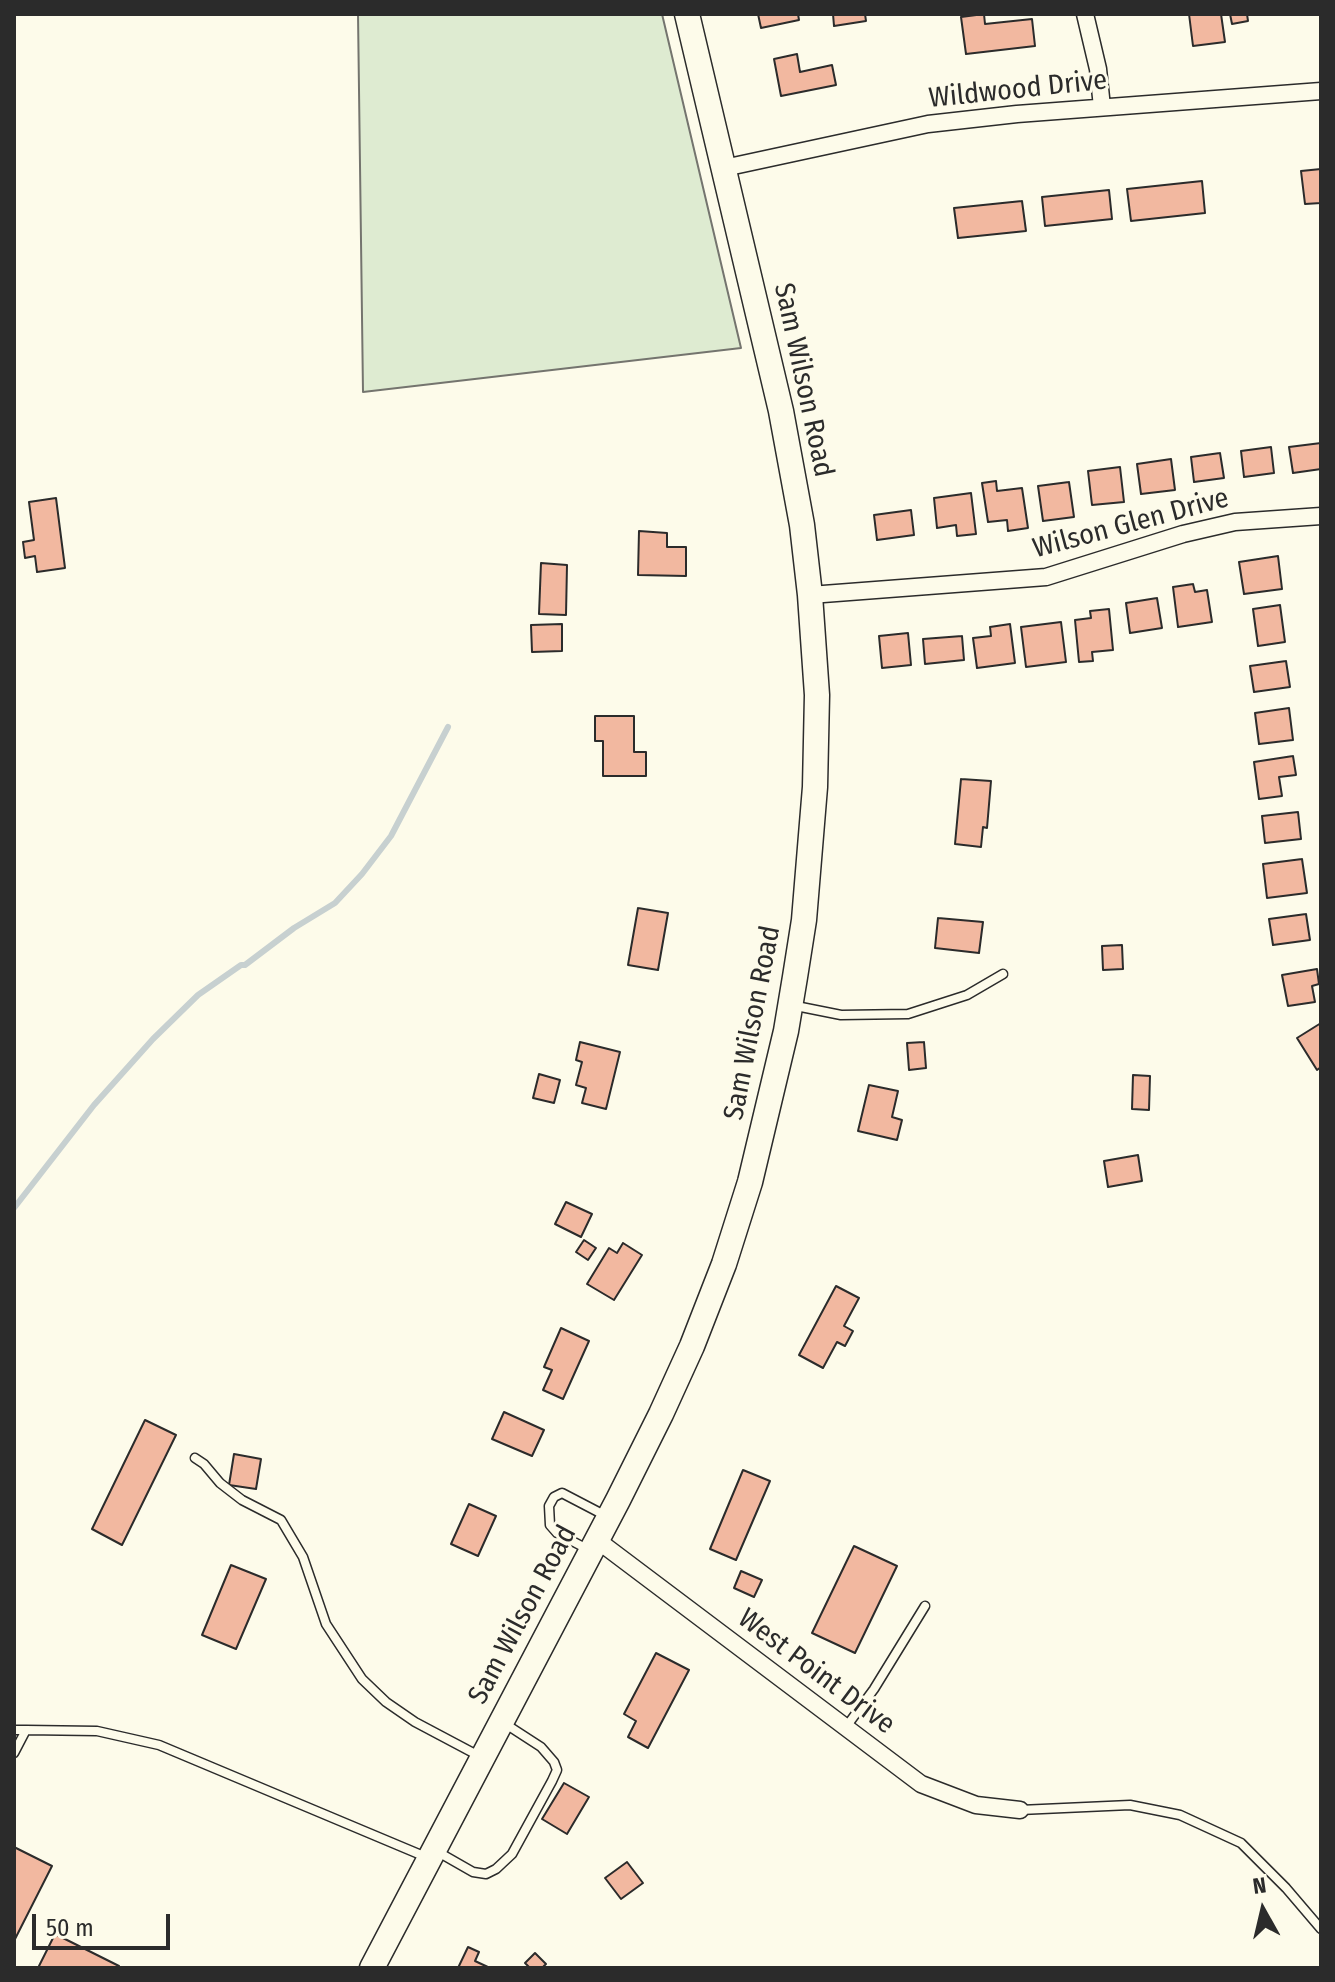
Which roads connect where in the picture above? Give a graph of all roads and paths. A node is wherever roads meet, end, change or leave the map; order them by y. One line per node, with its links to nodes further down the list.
1 (687, 14): 5 (street, Sam Wilson Road)
2 (1085, 14): 4 (street)
3 (1321, 91): 4 (street, Wildwood Drive)
4 (1102, 107): 5 (street, Wildwood Drive)
5 (724, 168): 7 (street, Sam Wilson Road)
6 (1321, 516): 7 (street, Wilson Glen Drive)
7 (810, 595): 9 (street, Sam Wilson Road)
8 (1003, 974): 9 (lane)
9 (791, 1005): 11 (street, Sam Wilson Road)
10 (195, 1458): 19 (lane)
11 (609, 1517): 12 (street, Sam Wilson Road); 12 (lane)
12 (594, 1546): 14 (street, Sam Wilson Road); 15 (street, West Point Drive)
13 (925, 1606): 15 (lane)
14 (501, 1721): 19 (street, Sam Wilson Road); 21 (lane)
15 (846, 1727): 20 (street, West Point Drive)
16 (14, 1730): 17 (lane)
17 (26, 1730): 18 (lane); 21 (lane)
18 (14, 1753)
19 (482, 1758): 21 (street, Sam Wilson Road)
20 (1020, 1810): 22 (lane)
21 (431, 1854): 23 (street, Sam Wilson Road)
22 (1320, 1925)
23 (372, 1968)

